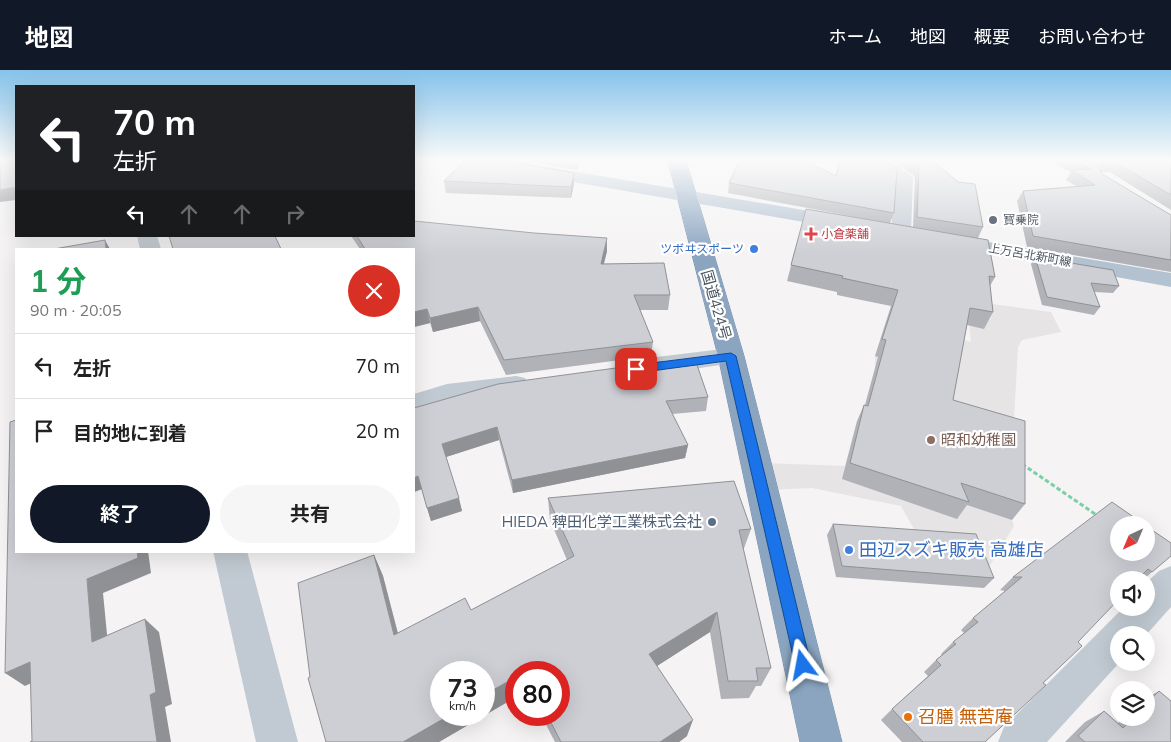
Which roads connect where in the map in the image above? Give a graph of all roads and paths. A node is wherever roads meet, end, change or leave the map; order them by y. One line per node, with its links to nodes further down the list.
1 (658, 191): 4 (main road, 上万呂北新町線)
2 (684, 191): 4 (highway, 国道424号)
3 (903, 191): 5 (street)
4 (685, 196): 5 (main road, 上万呂北新町線); 7 (highway, 国道424号)
5 (899, 232): 6 (main road, 上万呂北新町線)
6 (1171, 280)
7 (731, 356): 8 (street); 18 (highway, 国道424号)
8 (614, 372)
9 (535, 382): 10 (street)
10 (415, 404)
11 (1021, 463): 12 (path)
12 (1102, 519)
13 (230, 553): 17 (street)
14 (1171, 582): 15 (street)
15 (1129, 626)
16 (1110, 646): 19 (street)
17 (277, 742)
18 (821, 742)
19 (1019, 742)

